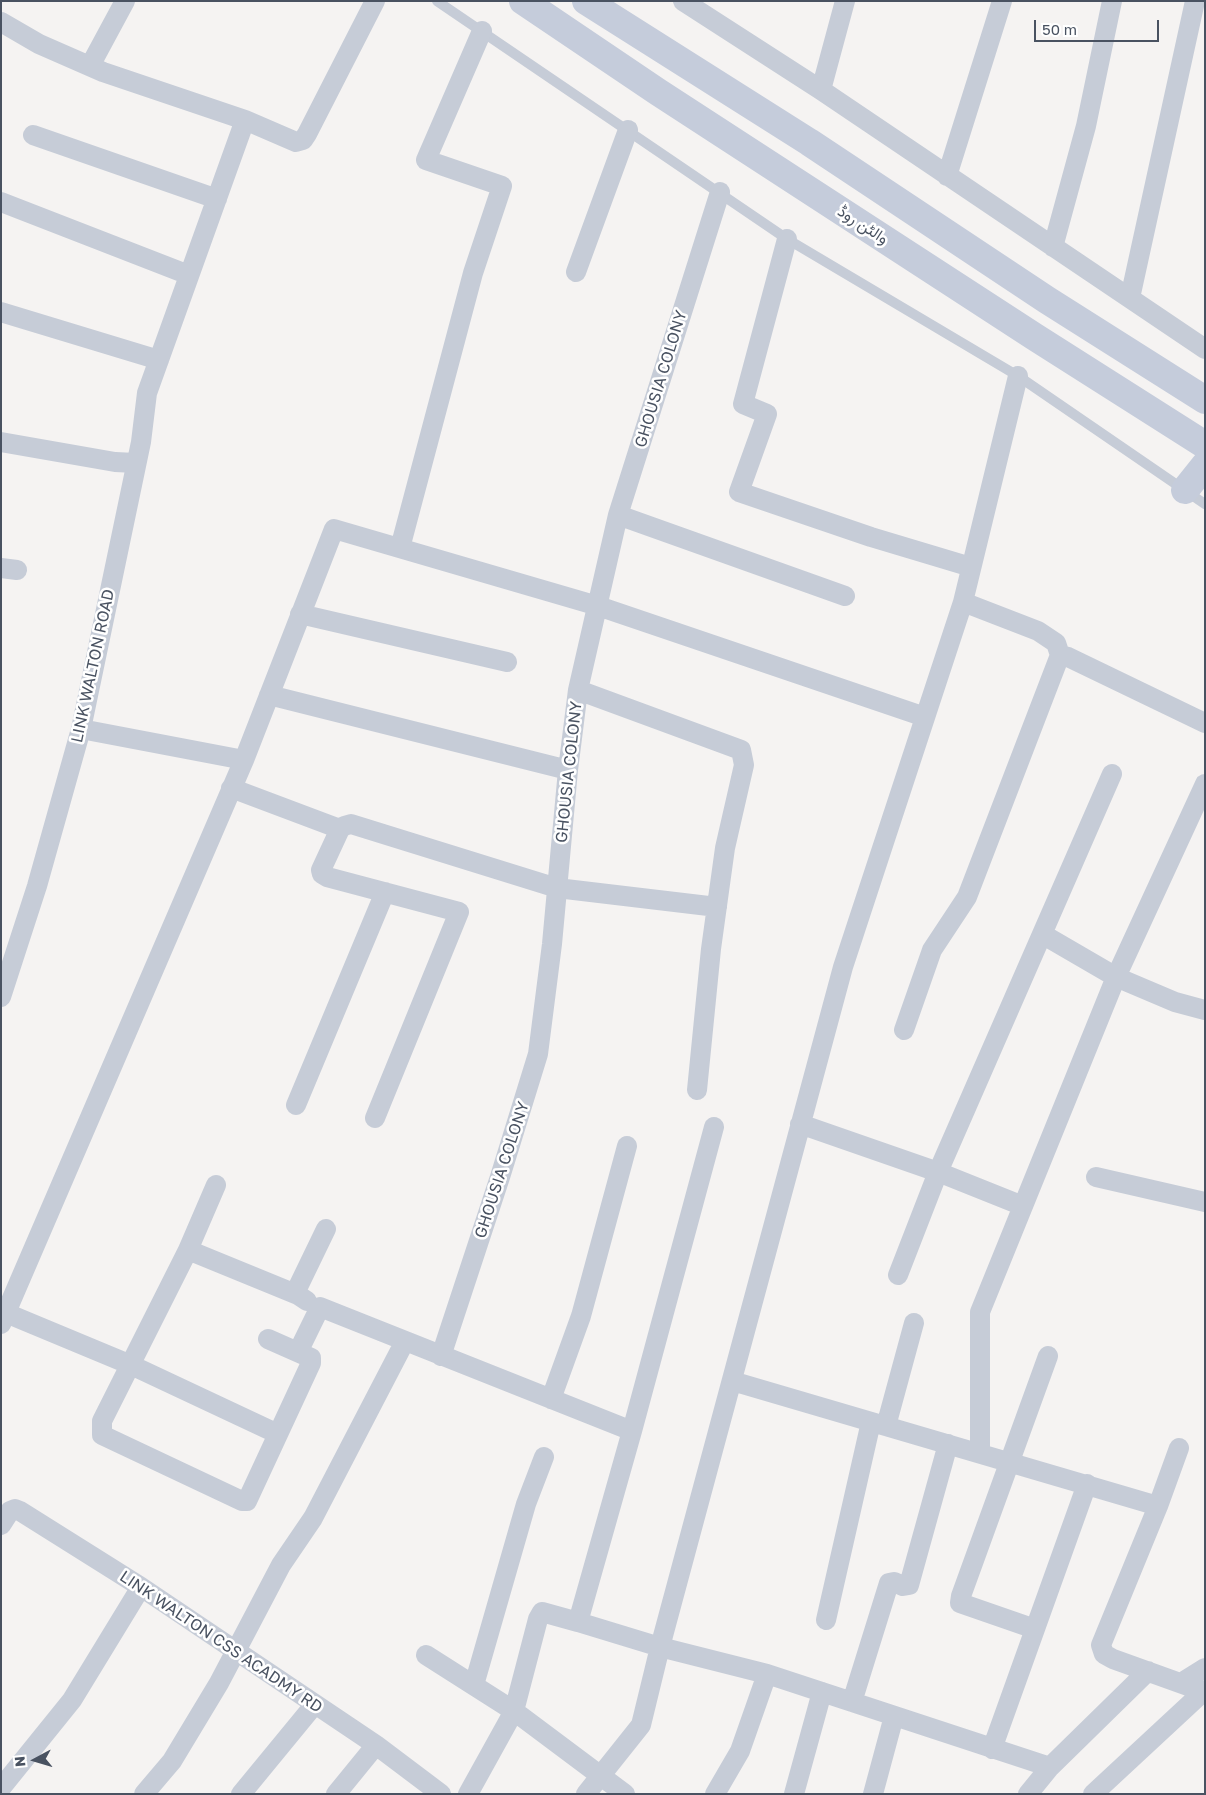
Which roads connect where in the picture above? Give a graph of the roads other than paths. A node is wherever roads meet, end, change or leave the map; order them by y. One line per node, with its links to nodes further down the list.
1 (125, 1): 14 (street)
2 (375, 1): 16 (street)
3 (437, 1): 13 (lane)
4 (523, 1): 34 (main road, والٹن روڈ)
5 (586, 1): 32 (main road)
6 (683, 1): 11 (street)
7 (845, 1): 15 (street)
8 (1002, 1): 19 (street)
9 (1112, 1): 24 (street)
10 (1195, 1): 27 (street)
11 (714, 10): 15 (street)
12 (1, 22): 14 (street)
13 (482, 31): 17 (lane); 39 (street)
14 (90, 66): 16 (street)
15 (822, 90): 19 (street)
16 (245, 120): 21 (street, LINK WALTON ROAD)
17 (628, 130): 20 (lane); 25 (street)
18 (33, 135): 21 (street)
19 (947, 176): 24 (street)
20 (720, 192): 23 (lane); 38 (street, GHOUSIA COLONY)
21 (217, 199): 26 (street, LINK WALTON ROAD)
22 (1, 202): 26 (street)
23 (787, 239): 31 (lane); 40 (street)
24 (1053, 247): 27 (street)
25 (576, 272)
26 (189, 275): 30 (street, LINK WALTON ROAD)
27 (1130, 298): 29 (street)
28 (1, 312): 30 (street)
29 (1205, 349)
30 (159, 360): 35 (street, LINK WALTON ROAD)
31 (1018, 376): 37 (lane); 40 (street)
32 (1205, 400)
33 (1, 442): 35 (street)
34 (1205, 445)
35 (136, 463): 51 (street, LINK WALTON ROAD)
36 (1205, 464): 37 (main road)
37 (1195, 497)
38 (618, 516): 41 (street); 43 (street, GHOUSIA COLONY)
39 (400, 548): 43 (street); 44 (street)
40 (971, 567): 42 (street)
41 (845, 596)
42 (963, 602): 45 (street); 49 (street)
43 (598, 606): 47 (street, GHOUSIA COLONY); 49 (street)
44 (300, 614): 46 (street); 48 (street)
45 (1060, 655): 50 (street); 65 (street)
46 (507, 662)
47 (578, 690): 53 (street, GHOUSIA COLONY); 60 (street)
48 (269, 695): 52 (street); 53 (street)
49 (925, 717): 69 (street)
50 (1205, 723)
51 (80, 729): 52 (street); 63 (street, LINK WALTON ROAD)
52 (244, 760): 56 (street)
53 (568, 770): 58 (street, GHOUSIA COLONY)
54 (1112, 774): 61 (street)
55 (1205, 784): 62 (street)
56 (231, 788): 57 (street); 82 (street)
57 (340, 829): 58 (street); 59 (street)
58 (557, 888): 60 (street); 87 (street, GHOUSIA COLONY)
59 (385, 892): 67 (street); 68 (street)
60 (717, 907): 66 (street)
61 (1042, 934): 62 (street); 72 (street)
62 (1116, 977): 64 (street); 76 (street)
63 (1, 997)
64 (1205, 1010)
65 (904, 1030)
66 (697, 1090)
67 (296, 1106)
68 (375, 1118)
69 (800, 1124): 72 (street); 90 (street)
70 (714, 1126): 93 (street)
71 (627, 1146): 91 (street)
72 (938, 1172): 76 (street); 79 (street)
73 (1096, 1177): 75 (street)
74 (216, 1185): 78 (street)
75 (1205, 1202)
76 (1023, 1206): 97 (street)
77 (326, 1229): 80 (street)
78 (188, 1250): 80 (street); 89 (street)
79 (898, 1275)
80 (298, 1295): 81 (street)
81 (320, 1308): 85 (street); 86 (street)
82 (4, 1318): 89 (street)
83 (914, 1323): 92 (street)
84 (268, 1339): 86 (street)
85 (405, 1341): 87 (street); 108 (street)
86 (298, 1352): 94 (street)
87 (441, 1356): 91 (street)
88 (1048, 1356): 99 (street)
89 (131, 1365): 94 (street); 94 (street)
90 (732, 1382): 92 (street); 107 (street)
91 (551, 1399): 93 (street)
92 (879, 1424): 95 (street); 104 (street)
93 (632, 1431): 105 (street)
94 (278, 1434)
95 (948, 1444): 97 (street); 117 (street)
96 (1179, 1448): 101 (street)
97 (980, 1453): 99 (street)
98 (544, 1458): 114 (street)
99 (1009, 1462): 100 (street); 106 (street)
100 (1087, 1484): 101 (street); 106 (street)
101 (1158, 1506): 111 (street)
102 (1, 1525): 103 (street, LINK WALTON CSS ACADMY RD)
103 (141, 1587): 108 (street, LINK WALTON CSS ACADMY RD); 125 (street)
104 (826, 1620)
105 (578, 1622): 107 (street); 119 (street)
106 (1035, 1629): 122 (street)
107 (660, 1647): 112 (street); 124 (street)
108 (236, 1651): 118 (street, LINK WALTON CSS ACADMY RD); 126 (street)
109 (426, 1655): 114 (street)
110 (1205, 1668): 113 (street)
111 (1148, 1671): 113 (street); 123 (street)
112 (767, 1674): 115 (street); 133 (street)
113 (1181, 1683): 116 (street)
114 (474, 1686): 119 (street)
115 (822, 1692): 117 (street); 134 (street)
116 (1205, 1692): 137 (street)
117 (852, 1702): 120 (street)
118 (315, 1704): 121 (street, LINK WALTON CSS ACADMY RD); 127 (street)
119 (514, 1711): 124 (street); 130 (street)
120 (894, 1716): 122 (street); 135 (street)
121 (376, 1745): 128 (street); 129 (street, LINK WALTON CSS ACADMY RD)
122 (992, 1748): 123 (street)
123 (1050, 1768): 136 (street)
124 (601, 1776): 131 (street); 132 (street)
125 (1, 1788)
126 (144, 1794)
127 (241, 1794)
128 (336, 1794)
129 (441, 1794)
130 (468, 1794)
131 (586, 1794)
132 (625, 1794)
133 (715, 1794)
134 (794, 1794)
135 (873, 1794)
136 (1028, 1794)
137 (1093, 1794)

